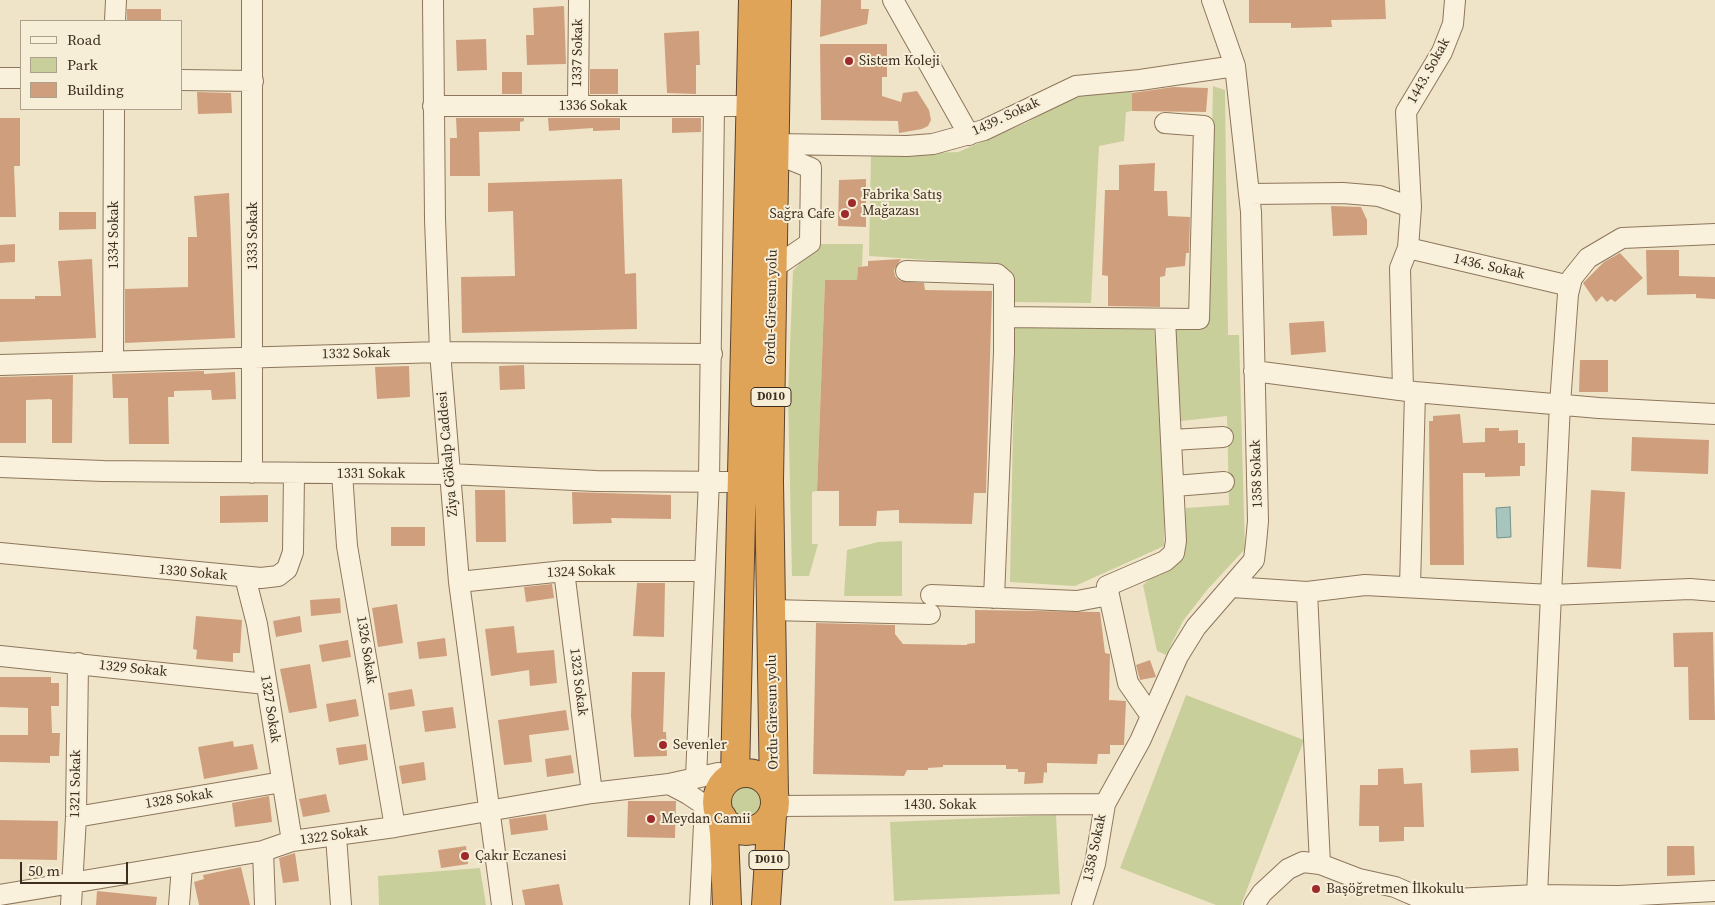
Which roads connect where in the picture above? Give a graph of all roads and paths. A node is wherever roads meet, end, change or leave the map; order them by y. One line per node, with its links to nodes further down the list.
1 (116, 0): 10 (street)
2 (252, 0): 15 (street, 1333 Sokak)
3 (432, 0): 16 (street, Ziya Gökalp Caddesi)
4 (579, 0): 17 (street, 1337 Sokak)
5 (753, 0): 18 (highway, Ordu-Giresun yolu / D010)
6 (777, 0): 23 (highway, Ordu-Giresun yolu / D010)
7 (893, 0): 22 (street)
8 (1212, 0): 11 (street, 1358 Sokak)
9 (1455, 0): 25 (street, 1443. Sokak)
10 (115, 20)
11 (1235, 66): 22 (street, 1439. Sokak); 24 (street, 1358 Sokak)
12 (0, 78): 13 (street)
13 (20, 78)
14 (182, 80): 15 (street)
15 (252, 81): 35 (street, 1333 Sokak)
16 (433, 106): 17 (street, 1336 Sokak); 33 (street, Ziya Gökalp Caddesi)
17 (578, 106): 19 (street, 1336 Sokak)
18 (752, 106): 19 (street, 1336 Sokak); 50 (highway, Ordu-Giresun yolu / D010)
19 (714, 107): 34 (street)
20 (114, 110): 36 (street, 1334 Sokak)
21 (1165, 124): 32 (street)
22 (969, 135): 23 (street, 1439. Sokak)
23 (774, 148): 28 (highway, Ordu-Giresun yolu / D010); 28 (street)
24 (1249, 194): 25 (street); 38 (street, 1358 Sokak)
25 (1411, 207): 27 (street)
26 (1715, 234): 30 (street)
27 (1408, 248): 30 (street, 1436. Sokak); 39 (street)
28 (772, 269): 65 (highway, Ordu-Giresun yolu / D010)
29 (906, 271): 31 (street)
30 (1570, 286): 40 (street)
31 (1004, 317): 32 (street); 64 (street)
32 (1165, 319): 43 (street)
33 (440, 352): 34 (street, 1332 Sokak); 35 (street, 1332 Sokak); 48 (street, Ziya Gökalp Caddesi)
34 (712, 354): 49 (street)
35 (254, 357): 36 (street, 1332 Sokak); 45 (street, 1333 Sokak)
36 (113, 361): 37 (street, 1332 Sokak)
37 (0, 365)
38 (1254, 371): 39 (street); 58 (street, 1358 Sokak)
39 (1409, 391): 40 (street); 59 (street)
40 (1560, 404): 41 (street); 63 (street)
41 (1715, 414)
42 (1223, 437): 43 (street)
43 (1172, 440): 52 (street)
44 (0, 467): 45 (street, 1331 Sokak)
45 (252, 473): 47 (street, 1331 Sokak)
46 (342, 473): 47 (street, 1331 Sokak); 48 (street, 1331 Sokak); 80 (street, 1326 Sokak)
47 (294, 474): 56 (street, 1330 Sokak)
48 (449, 474): 49 (street, 1331 Sokak); 57 (street, Ziya Gökalp Caddesi)
49 (709, 480): 50 (street, 1331 Sokak); 54 (street)
50 (742, 482): 70 (highway, Ordu-Giresun yolu / D010)
51 (1224, 482): 52 (street)
52 (1175, 486): 62 (street)
53 (0, 554): 56 (street, 1330 Sokak)
54 (704, 570): 55 (street, 1324 Sokak); 71 (street)
55 (564, 571): 57 (street, 1324 Sokak); 74 (street, 1323 Sokak)
56 (245, 577): 68 (street, 1327 Sokak)
57 (459, 582): 77 (street, Ziya Gökalp Caddesi)
58 (1232, 587): 61 (street); 69 (street, 1358 Sokak)
59 (1410, 587): 61 (street); 63 (street)
60 (1715, 591): 63 (street)
61 (1307, 592): 84 (street)
62 (1110, 595): 64 (street); 69 (street)
63 (1551, 595): 89 (street)
64 (994, 598): 65 (street)
65 (772, 610): 76 (highway, Ordu-Giresun yolu / D010)
66 (0, 656): 67 (street, 1329 Sokak)
67 (78, 663): 68 (street, 1329 Sokak); 79 (street, 1321 Sokak)
68 (266, 684): 72 (street, 1327 Sokak)
69 (1151, 716): 75 (street, 1358 Sokak)
70 (735, 775): 71 (street, 1322 Sokak); 76 (highway); 78 (highway)
71 (696, 777): 73 (street, 1322 Sokak)
72 (282, 782): 79 (street, 1328 Sokak); 82 (street, 1327 Sokak)
73 (669, 784): 74 (street, 1322 Sokak); 78 (street)
74 (592, 793): 77 (street, 1322 Sokak)
75 (1105, 804): 76 (street, 1430. Sokak); 99 (street, 1358 Sokak)
76 (774, 805): 78 (highway); 98 (highway, D010)
77 (489, 810): 80 (street, 1322 Sokak); 95 (street, Ziya Gökalp Caddesi)
78 (713, 811): 96 (street); 97 (highway)
79 (76, 816): 86 (street, 1321 Sokak)
80 (395, 827): 81 (street, 1322 Sokak)
81 (336, 836): 82 (street, 1322 Sokak); 94 (street)
82 (292, 842): 83 (street, 1322 Sokak)
83 (263, 851): 85 (street, 1322 Sokak); 93 (street)
84 (1320, 864): 90 (street); 100 (street)
85 (182, 866): 86 (street, 1322 Sokak); 92 (street)
86 (72, 882): 88 (street, 1322 Sokak); 91 (street, 1321 Sokak)
87 (1715, 891): 89 (street)
88 (0, 895)
89 (1537, 895): 90 (street)
90 (1434, 904)
91 (71, 905)
92 (179, 905)
93 (265, 905)
94 (341, 905)
95 (502, 905)
96 (700, 905)
97 (726, 905)
98 (766, 905)
99 (1082, 905)
100 (1254, 905)

